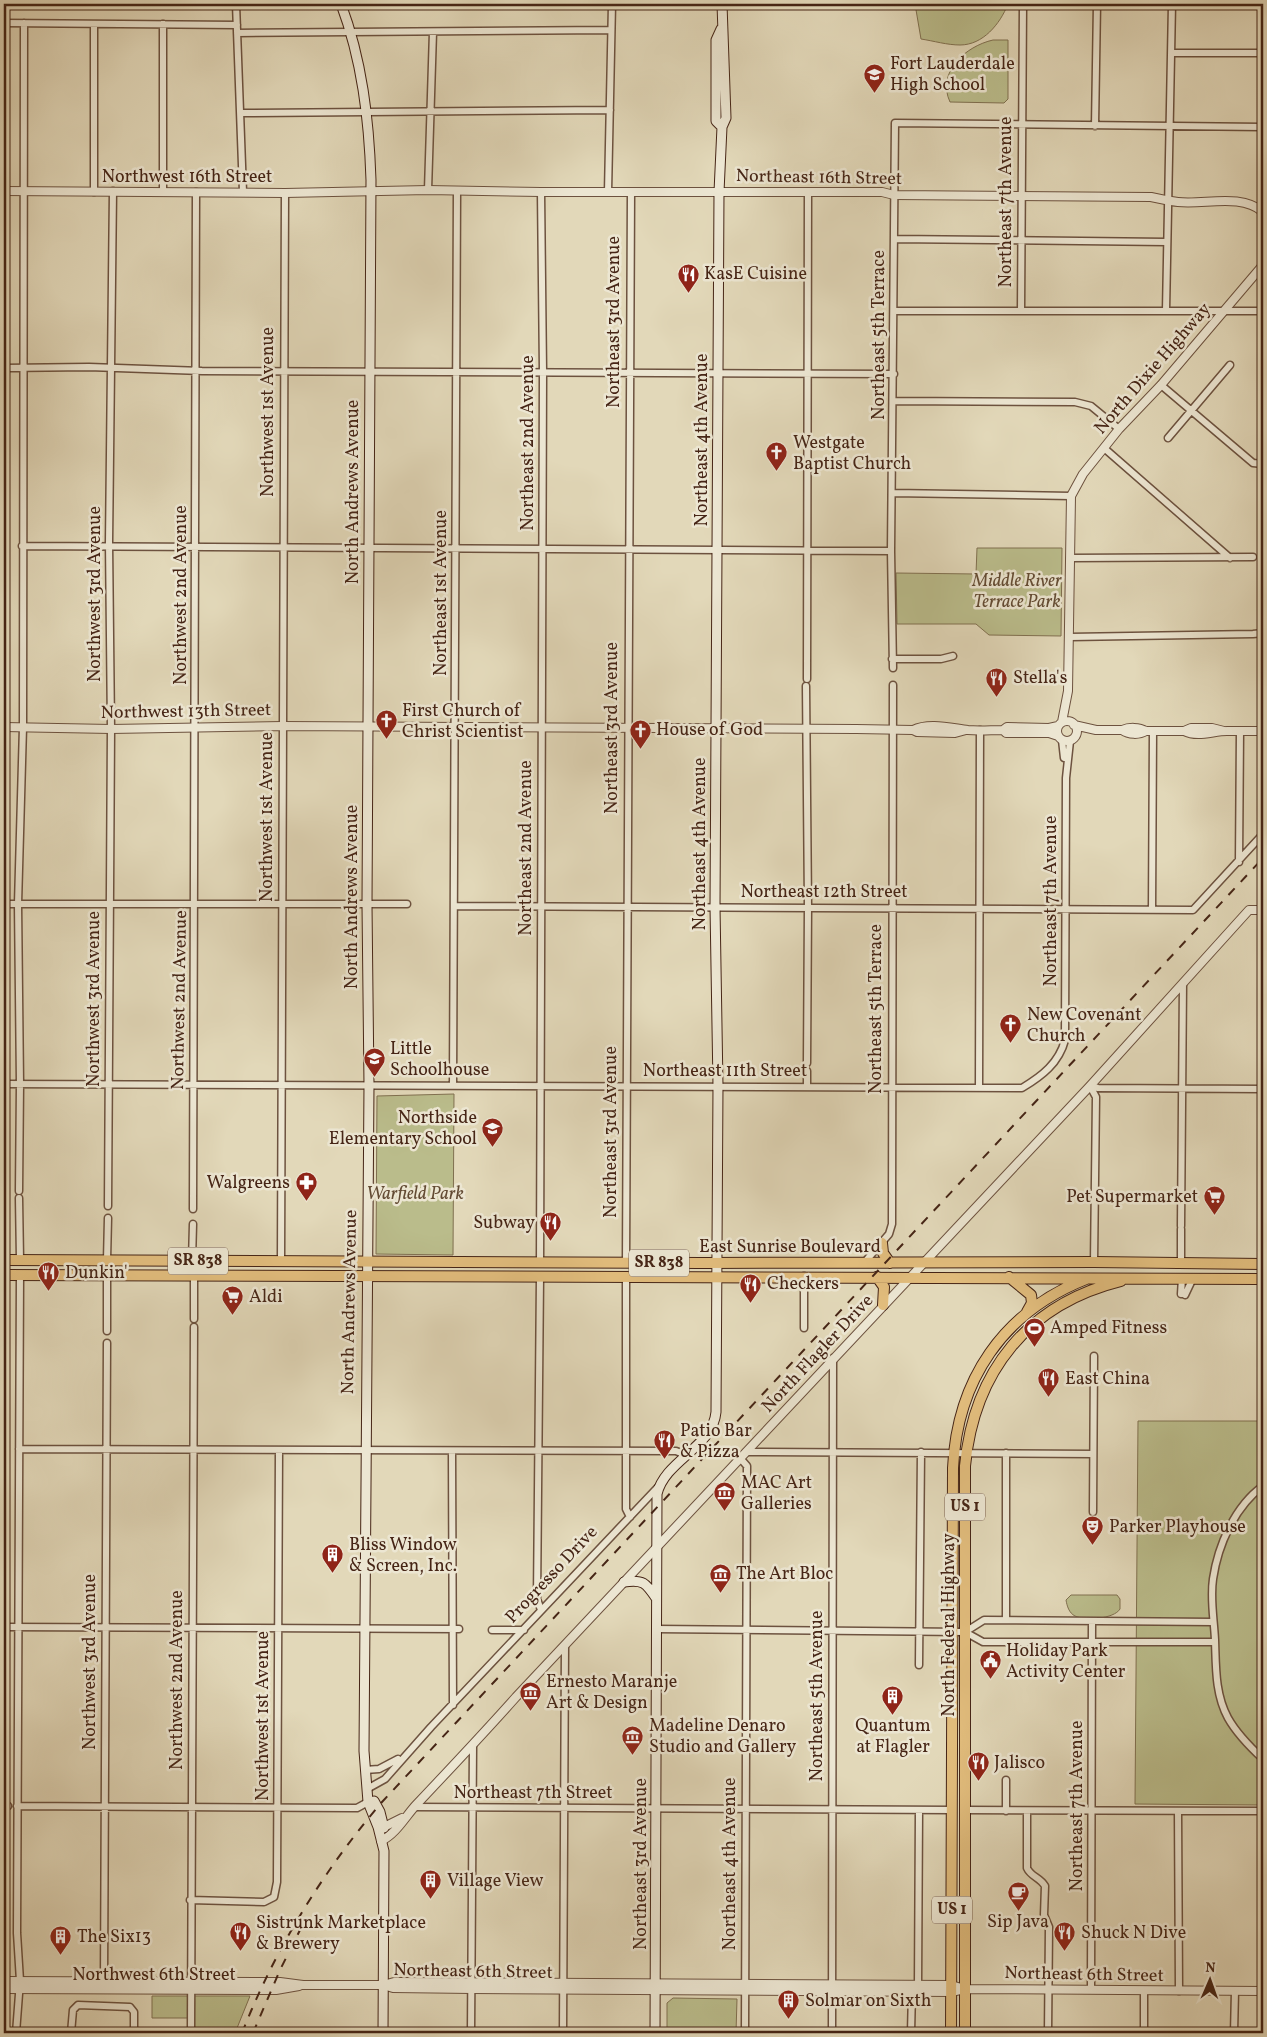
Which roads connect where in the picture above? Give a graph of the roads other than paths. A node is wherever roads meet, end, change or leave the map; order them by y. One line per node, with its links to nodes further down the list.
1 (236, 4): 12 (street)
2 (341, 4): 16 (main road, North Andrews Avenue)
3 (612, 4): 13 (street)
4 (722, 4): 40 (main road, Northeast 4th Avenue)
5 (1023, 4): 23 (street, Northeast 7th Avenue)
6 (1097, 4): 24 (street)
7 (1172, 4): 17 (street)
8 (4, 23): 9 (street)
9 (24, 23): 10 (street); 29 (street)
10 (94, 24): 11 (street); 32 (street)
11 (163, 24): 12 (street); 34 (street)
12 (237, 25): 15 (street)
13 (611, 30): 14 (street); 19 (street)
14 (433, 32): 16 (street); 20 (street)
15 (237, 33): 16 (street); 22 (street)
16 (352, 33): 21 (main road, North Andrews Avenue)
17 (1171, 52): 18 (street); 25 (street)
18 (1263, 53)
19 (610, 110): 20 (street); 38 (street)
20 (431, 111): 21 (street); 27 (street)
21 (367, 112): 22 (street); 30 (main road, North Andrews Avenue)
22 (241, 113): 36 (street)
23 (1021, 125): 24 (street); 43 (street, Northeast 5th Terrace); 44 (street, Northeast 7th Avenue)
24 (1095, 126): 25 (street)
25 (1170, 126): 26 (street); 45 (street)
26 (1263, 127)
27 (428, 190): 30 (street, Northeast 16th Street); 31 (street, Northeast 16th Street)
28 (4, 191): 29 (street, Northwest 16th Street)
29 (24, 191): 32 (street, Northwest 16th Street); 58 (street)
30 (371, 191): 42 (street, Northwest 16th Street); 62 (main road, North Andrews Avenue)
31 (457, 191): 37 (street, Northeast 16th Street); 63 (street, Northeast 1st Avenue)
32 (94, 192): 33 (street, Northwest 16th Street)
33 (113, 192): 34 (street, Northwest 16th Street); 59 (street, Northwest 3rd Avenue)
34 (163, 192): 35 (street, Northwest 16th Street)
35 (196, 192): 36 (street, Northwest 16th Street); 60 (street, Northwest 2nd Avenue)
36 (243, 192): 42 (street, Northwest 16th Street)
37 (541, 192): 38 (street, Northeast 16th Street); 64 (street, Northeast 2nd Avenue)
38 (608, 192): 39 (street, Northeast 16th Street)
39 (631, 192): 40 (street, Northeast 16th Street); 65 (street, Northeast 3rd Avenue)
40 (719, 192): 41 (street, Northeast 16th Street); 66 (main road, Northeast 4th Avenue)
41 (808, 192): 43 (street, Northeast 16th Street); 67 (street)
42 (285, 193): 61 (street, Northwest 1st Avenue)
43 (894, 195): 44 (street, Northeast 16th Street); 47 (street, Northeast 5th Terrace)
44 (1021, 197): 45 (street, Northeast 16th Street); 48 (street, Northeast 7th Avenue)
45 (1168, 200): 46 (street, Northeast 16th Street); 49 (street)
46 (1263, 212)
47 (894, 239): 48 (street); 51 (street, Northeast 5th Terrace)
48 (1020, 240): 49 (street); 52 (street, Northeast 7th Avenue)
49 (1168, 242): 53 (street)
50 (1263, 265): 54 (street, North Dixie Highway)
51 (894, 311): 52 (street); 68 (street, Northeast 5th Terrace)
52 (1021, 311): 53 (street)
53 (1166, 311): 54 (street)
54 (1223, 311): 55 (street); 69 (street, North Dixie Highway)
55 (1263, 311)
56 (1230, 365): 71 (street)
57 (4, 368): 58 (street)
58 (24, 368): 59 (street); 78 (street)
59 (111, 368): 60 (street); 79 (street, Northwest 3rd Avenue)
60 (197, 370): 61 (street); 80 (street, Northwest 2nd Avenue)
61 (283, 370): 62 (street); 81 (street, Northwest 1st Avenue)
62 (370, 371): 63 (street); 82 (main road, North Andrews Avenue)
63 (458, 372): 64 (street); 83 (street, Northeast 1st Avenue)
64 (543, 372): 65 (street); 84 (street, Northeast 2nd Avenue)
65 (630, 372): 66 (street); 85 (street, Northeast 3rd Avenue)
66 (719, 373): 67 (street); 86 (main road, Northeast 4th Avenue)
67 (808, 373): 68 (street); 88 (street)
68 (894, 374): 70 (street, Northeast 5th Terrace)
69 (1161, 385): 71 (street); 72 (street, North Dixie Highway)
70 (894, 401): 72 (street); 76 (street, Northeast 5th Terrace)
71 (1191, 409): 73 (street); 75 (street)
72 (1119, 428): 74 (street, North Dixie Highway)
73 (1168, 438)
74 (1104, 448): 77 (street, North Dixie Highway); 91 (street)
75 (1263, 464)
76 (892, 493): 77 (street); 87 (street, Northeast 5th Terrace)
77 (1071, 496): 90 (street)
78 (22, 546): 79 (street); 105 (street)
79 (109, 548): 80 (street); 109 (street, Northwest 3rd Avenue)
80 (197, 548): 81 (street); 101 (street, Northwest 2nd Avenue)
81 (283, 549): 82 (street); 102 (street, Northwest 1st Avenue)
82 (370, 550): 83 (street); 103 (main road, North Andrews Avenue)
83 (456, 550): 84 (street); 106 (street, Northeast 1st Avenue)
84 (542, 550): 85 (street); 107 (street, Northeast 2nd Avenue)
85 (629, 551): 86 (street); 110 (street, Northeast 3rd Avenue)
86 (719, 551): 88 (street); 108 (main road, Northeast 4th Avenue)
87 (892, 551): 88 (street); 95 (street, Northeast 5th Terrace)
88 (808, 552): 111 (street)
89 (1253, 557): 91 (street)
90 (1070, 558): 91 (street); 93 (street)
91 (1230, 558)
92 (1263, 633): 93 (street)
93 (1070, 637): 98 (street)
94 (953, 656): 95 (street)
95 (892, 658): 96 (street, Northeast 5th Terrace)
96 (892, 668)
97 (892, 685): 112 (street, Northeast 5th Terrace)
98 (1067, 700): 99 (street); 100 (street)
99 (1060, 724): 100 (street); 114 (street); 119 (street)
100 (1073, 724): 115 (street); 119 (street)
101 (196, 726): 102 (street, Northwest 13th Street); 109 (street, Northwest 13th Street); 125 (street, Northwest 2nd Avenue)
102 (282, 726): 103 (street, Northwest 13th Street); 127 (street, Northwest 1st Avenue)
103 (368, 726): 106 (street, Northwest 13th Street); 128 (main road, North Andrews Avenue)
104 (4, 727): 105 (street, Northwest 13th Street)
105 (23, 727): 109 (street, Northwest 13th Street); 123 (street)
106 (456, 727): 107 (street, Northwest 13th Street); 129 (street, Northeast 1st Avenue)
107 (541, 728): 110 (street, Northwest 13th Street); 130 (street, Northeast 2nd Avenue)
108 (716, 728): 110 (street, Northwest 13th Street); 111 (street, Northwest 13th Street); 132 (main road, Northeast 4th Avenue)
109 (111, 729): 124 (street, Northwest 3rd Avenue)
110 (629, 729): 131 (street, Northeast 3rd Avenue)
111 (806, 729): 112 (street, Northwest 13th Street); 133 (street)
112 (892, 730): 113 (street, Northwest 13th Street); 134 (street, Northeast 5th Terrace)
113 (980, 730): 114 (street, Northwest 13th Street); 135 (street)
114 (1003, 730): 119 (street)
115 (1096, 730): 116 (street); 119 (street)
116 (1149, 731): 117 (street); 137 (street)
117 (1240, 731): 118 (street); 121 (street)
118 (1263, 731)
119 (1066, 738): 136 (street, Northeast 7th Avenue)
120 (1263, 834): 121 (street)
121 (1239, 862): 137 (street, Northeast 12th Street)
122 (4, 904): 123 (street)
123 (18, 904): 124 (street); 143 (street)
124 (110, 904): 125 (street); 144 (street, Northwest 3rd Avenue)
125 (196, 904): 127 (street); 145 (street, Northwest 2nd Avenue)
126 (407, 904): 128 (street)
127 (282, 905): 128 (street); 146 (street, Northwest 1st Avenue)
128 (367, 905): 147 (main road, North Andrews Avenue)
129 (455, 906): 130 (street, Northeast 12th Street); 148 (street, Northeast 1st Avenue)
130 (542, 906): 131 (street, Northeast 12th Street); 149 (street, Northeast 2nd Avenue)
131 (627, 906): 132 (street, Northeast 12th Street); 150 (street, Northeast 3rd Avenue)
132 (715, 907): 133 (street, Northeast 12th Street); 151 (main road, Northeast 4th Avenue)
133 (808, 907): 134 (street, Northeast 12th Street); 140 (street)
134 (891, 907): 135 (street, Northeast 12th Street); 154 (street, Northeast 5th Terrace)
135 (980, 909): 136 (street, Northeast 12th Street); 155 (street)
136 (1066, 909): 137 (street, Northeast 12th Street); 156 (street, Northeast 7th Avenue)
137 (1152, 910)
138 (1263, 910): 139 (street, North Flagler Drive)
139 (1182, 983): 152 (street, North Flagler Drive); 157 (street)
140 (807, 1063)
141 (807, 1071): 153 (street)
142 (4, 1084): 143 (street, Northeast 11th Street)
143 (20, 1084): 144 (street, Northeast 11th Street); 159 (street)
144 (108, 1085): 145 (street, Northeast 11th Street); 161 (street, Northwest 3rd Avenue)
145 (194, 1085): 146 (street, Northeast 11th Street); 162 (street, Northwest 2nd Avenue)
146 (281, 1085): 147 (street, Northeast 11th Street); 170 (street, Northwest 1st Avenue)
147 (369, 1085): 148 (street, Northeast 11th Street); 171 (main road, North Andrews Avenue)
148 (453, 1085): 149 (street, Northeast 11th Street)
149 (540, 1086): 150 (street, Northeast 11th Street); 173 (street, Northeast 2nd Avenue)
150 (627, 1086): 151 (street, Northeast 11th Street); 175 (street, Northeast 3rd Avenue)
151 (718, 1086): 153 (street, Northeast 11th Street); 176 (main road, Northeast 4th Avenue)
152 (1090, 1086): 157 (street); 172 (street); 179 (street, North Flagler Drive)
153 (807, 1087): 154 (street, Northeast 11th Street)
154 (892, 1087): 155 (street, Northeast 11th Street); 165 (street, Northeast 5th Terrace)
155 (979, 1088): 156 (street, Northeast 11th Street)
156 (1022, 1088)
157 (1181, 1088): 158 (street); 181 (street)
158 (1263, 1089)
159 (20, 1191)
160 (19, 1198): 167 (street)
161 (108, 1206)
162 (193, 1208)
163 (108, 1218): 168 (street)
164 (193, 1224): 169 (street)
165 (882, 1243): 177 (street, Northeast 5th Terrace); 178 (main road)
166 (4, 1260): 167 (main road, SR 838)
167 (20, 1260): 168 (main road, SR 838)
168 (107, 1260): 169 (main road, SR 838)
169 (192, 1261): 170 (main road, SR 838); 187 (main road)
170 (280, 1261): 171 (main road, SR 838)
171 (366, 1262): 173 (main road, East Sunrise Boulevard / SR 838); 186 (main road, North Andrews Avenue)
172 (1094, 1262): 179 (main road, East Sunrise Boulevard / SR 838); 180 (main road, East Sunrise Boulevard / SR 838)
173 (540, 1263): 174 (main road, East Sunrise Boulevard / SR 838); 192 (main road)
174 (558, 1263): 175 (main road, East Sunrise Boulevard / SR 838); 193 (main road)
175 (626, 1263): 176 (main road, East Sunrise Boulevard / SR 838)
176 (718, 1263): 177 (main road, East Sunrise Boulevard / SR 838); 195 (main road, Northeast 4th Avenue)
177 (864, 1263): 178 (main road, East Sunrise Boulevard / SR 838); 190 (main road)
178 (890, 1263): 179 (main road, East Sunrise Boulevard / SR 838)
179 (922, 1263): 196 (street, North Flagler Drive)
180 (1154, 1264): 181 (main road); 198 (main road)
181 (1181, 1264): 182 (main road)
182 (1263, 1264)
183 (4, 1275): 184 (main road, SR 838)
184 (20, 1275): 185 (main road, SR 838); 213 (street)
185 (107, 1275): 187 (main road, SR 838); 208 (street)
186 (366, 1275): 188 (main road, SR 838); 192 (main road, East Sunrise Boulevard / SR 838); 217 (main road, North Andrews Avenue)
187 (170, 1276): 188 (main road, SR 838)
188 (194, 1276): 205 (street)
189 (804, 1276): 190 (main road, East Sunrise Boulevard / SR 838); 195 (main road, East Sunrise Boulevard / SR 838); 207 (street)
190 (843, 1276): 191 (main road, East Sunrise Boulevard / SR 838)
191 (877, 1276): 196 (main road, East Sunrise Boulevard / SR 838); 203 (main road)
192 (518, 1277): 193 (main road, East Sunrise Boulevard / SR 838)
193 (540, 1277): 194 (main road, East Sunrise Boulevard / SR 838); 220 (street)
194 (626, 1277): 195 (main road, East Sunrise Boulevard / SR 838); 219 (street)
195 (718, 1277): 212 (main road, Northeast 4th Avenue)
196 (910, 1277): 197 (main road, East Sunrise Boulevard / SR 838); 203 (street, North Flagler Drive)
197 (1009, 1277): 198 (main road, East Sunrise Boulevard / SR 838); 204 (main road)
198 (1089, 1277): 199 (main road, East Sunrise Boulevard / SR 838); 204 (main road, North Federal Highway / US 1)
199 (1139, 1278): 200 (main road, US 1); 224 (main road, North Federal Highway / US 1)
200 (1182, 1278): 201 (main road, US 1); 201 (street)
201 (1193, 1278): 202 (main road, US 1)
202 (1263, 1279)
203 (883, 1306): 211 (street, North Flagler Drive)
204 (1026, 1313): 223 (main road, North Federal Highway / US 1)
205 (194, 1319)
206 (194, 1327): 215 (street, Northwest 2nd Avenue)
207 (804, 1328)
208 (107, 1331)
209 (107, 1343): 214 (street, Northwest 3rd Avenue)
210 (1094, 1356): 226 (street)
211 (833, 1358): 221 (street, Northeast 5th Avenue); 228 (street, North Flagler Drive)
212 (716, 1412): 227 (main road, Progresso Drive)
213 (19, 1448): 214 (street); 241 (street)
214 (106, 1449): 215 (street); 242 (street, Northwest 3rd Avenue)
215 (193, 1449): 216 (street); 243 (street, Northwest 2nd Avenue)
216 (279, 1450): 217 (street); 244 (street, Northwest 1st Avenue)
217 (365, 1450): 218 (street); 245 (main road, North Andrews Avenue)
218 (452, 1451): 220 (street); 246 (street)
219 (626, 1451): 220 (street); 227 (street); 232 (street)
220 (538, 1452): 236 (street)
221 (834, 1452): 222 (street); 228 (street); 252 (street, Northeast 5th Avenue)
222 (921, 1452): 223 (street); 253 (street)
223 (953, 1452): 224 (street); 254 (main road, North Federal Highway / US 1)
224 (966, 1452): 225 (street); 255 (main road, North Federal Highway / US 1)
225 (1006, 1453): 226 (street); 237 (street)
226 (1093, 1454): 231 (street)
227 (686, 1455): 229 (main road, Progresso Drive)
228 (743, 1455): 233 (street, North Flagler Drive); 251 (street, Northeast 4th Avenue)
229 (659, 1486): 232 (street, Progresso Drive); 233 (main road, Northeast 3rd Avenue)
230 (1263, 1486): 239 (street)
231 (1094, 1512)
232 (630, 1517): 236 (street, Progresso Drive)
233 (657, 1547): 234 (street, North Flagler Drive); 235 (main road, Northeast 3rd Avenue)
234 (624, 1582): 235 (main road); 258 (street, North Flagler Drive)
235 (656, 1598): 247 (main road, Northeast 3rd Avenue)
236 (541, 1610): 250 (street, Progresso Drive)
237 (1006, 1620): 238 (street); 255 (street)
238 (1092, 1622): 239 (street); 257 (street, Northeast 7th Avenue)
239 (1213, 1622): 256 (street)
240 (4, 1627): 241 (street)
241 (18, 1627): 242 (street); 268 (street)
242 (105, 1628): 243 (street); 269 (street, Northwest 3rd Avenue)
243 (192, 1628): 244 (street); 270 (street, Northwest 2nd Avenue)
244 (279, 1629): 245 (street); 271 (street, Northwest 1st Avenue)
245 (365, 1629): 246 (street); 264 (main road, North Andrews Avenue)
246 (452, 1629): 248 (street); 260 (street)
247 (656, 1629): 251 (street); 275 (main road, Northeast 3rd Avenue)
248 (460, 1630)
249 (492, 1630): 250 (street)
250 (524, 1630): 260 (street, Progresso Drive)
251 (747, 1630): 252 (street); 276 (street, Northeast 4th Avenue)
252 (832, 1631): 253 (street); 277 (street, Northeast 5th Avenue)
253 (919, 1631): 254 (street); 259 (street)
254 (952, 1632): 255 (street); 266 (main road, North Federal Highway / US 1)
255 (965, 1632): 257 (street); 280 (main road, North Federal Highway / US 1)
256 (1215, 1642): 257 (street); 263 (street)
257 (1092, 1643): 285 (street, Northeast 7th Avenue)
258 (565, 1645): 261 (street, North Flagler Drive); 274 (street)
259 (919, 1665)
260 (452, 1705): 262 (street, Progresso Drive)
261 (473, 1746): 272 (street, North Flagler Drive); 273 (street)
262 (404, 1756): 264 (street, Progresso Drive); 267 (street, Progresso Drive)
263 (1263, 1759)
264 (365, 1770): 267 (main road, North Andrews Avenue)
265 (1006, 1780): 281 (street)
266 (952, 1787): 279 (main road, North Federal Highway / US 1); 280 (main road)
267 (368, 1795): 271 (street, Progresso Drive); 287 (main road, North Andrews Avenue); 289 (main road, North Andrews Avenue)
268 (17, 1806): 269 (street, Progresso Drive); 291 (street)
269 (105, 1807): 270 (street, Progresso Drive); 293 (street, Northwest 3rd Avenue)
270 (191, 1807): 271 (street, Progresso Drive); 290 (street, Northwest 2nd Avenue)
271 (278, 1807): 290 (street, Northwest 1st Avenue)
272 (414, 1807): 273 (street, Northeast 7th Street); 286 (street, North Flagler Drive)
273 (473, 1808): 274 (street, Northeast 7th Street); 298 (street)
274 (564, 1808): 275 (street, Northeast 7th Street); 299 (street)
275 (656, 1808): 276 (street, Northeast 7th Street); 300 (main road, Northeast 3rd Avenue)
276 (746, 1809): 277 (street, Northeast 7th Street); 301 (street, Northeast 4th Avenue)
277 (832, 1809): 278 (street, Northeast 7th Street); 302 (street, Northeast 5th Avenue)
278 (919, 1810): 279 (street, Northeast 7th Street); 296 (street)
279 (952, 1810): 288 (main road); 303 (main road, North Federal Highway / US 1)
280 (965, 1810): 281 (street); 288 (main road, North Federal Highway / US 1)
281 (1006, 1811): 282 (street)
282 (1027, 1811): 285 (street); 306 (street)
283 (1178, 1811): 284 (street); 285 (street); 310 (street)
284 (1263, 1811)
285 (1092, 1812): 307 (street, Northeast 7th Avenue)
286 (406, 1816): 287 (street, North Flagler Drive); 289 (street, North Flagler Drive)
287 (384, 1827): 289 (main road, North Andrews Avenue)
288 (965, 1828): 305 (main road, North Federal Highway / US 1)
289 (384, 1840): 295 (main road, North Andrews Avenue)
290 (190, 1900): 297 (street, Northwest 2nd Avenue)
291 (18, 1962): 292 (street); 294 (street)
292 (7, 1981): 294 (street, Northwest 6th Street)
293 (104, 1981): 294 (street, Northwest 6th Street); 297 (street, Northwest 6th Street)
294 (19, 1985): 297 (street, Northwest 6th Street); 304 (street, Northwest 6th Street); 313 (street)
295 (383, 1985): 297 (street, Northwest 6th Street); 298 (street, Northeast 6th Street); 317 (main road, North Andrews Avenue)
296 (918, 1985): 302 (street, Northeast 6th Street); 303 (street, Northeast 6th Street)
297 (190, 1986): 316 (street, Northwest 2nd Avenue)
298 (472, 1986): 299 (street, Northeast 6th Street); 318 (street)
299 (563, 1986): 300 (street, Northeast 6th Street); 319 (street)
300 (656, 1987): 301 (street, Northeast 6th Street); 320 (main road, Northeast 3rd Avenue)
301 (745, 1987): 302 (street, Northeast 6th Street); 321 (street, Northeast 4th Avenue)
302 (832, 1988): 309 (street, Northeast 6th Street); 322 (street, Northeast 5th Avenue)
303 (951, 1988): 305 (street, Northeast 6th Street); 309 (street, Northeast 6th Street); 324 (main road, North Federal Highway / US 1)
304 (4, 1989)
305 (965, 1989): 306 (street, Northeast 6th Street); 325 (main road, North Federal Highway / US 1)
306 (1048, 1989): 307 (street, Northeast 6th Street); 326 (street)
307 (1091, 1990): 308 (street, Northeast 6th Street)
308 (1144, 1990): 310 (street, Northeast 6th Street); 327 (street)
309 (912, 1991): 323 (street)
310 (1179, 1991): 311 (street, Northeast 6th Street)
311 (1235, 1991): 312 (street, Northeast 6th Street); 328 (street)
312 (1263, 1991)
313 (16, 2033)
314 (71, 2033): 315 (street, Northwest 6th Street)
315 (134, 2033)
316 (191, 2033)
317 (383, 2033)
318 (471, 2033)
319 (563, 2033)
320 (655, 2033)
321 (745, 2033)
322 (832, 2033)
323 (911, 2033)
324 (951, 2033)
325 (965, 2033)
326 (1048, 2033)
327 (1144, 2033)
328 (1234, 2033)

